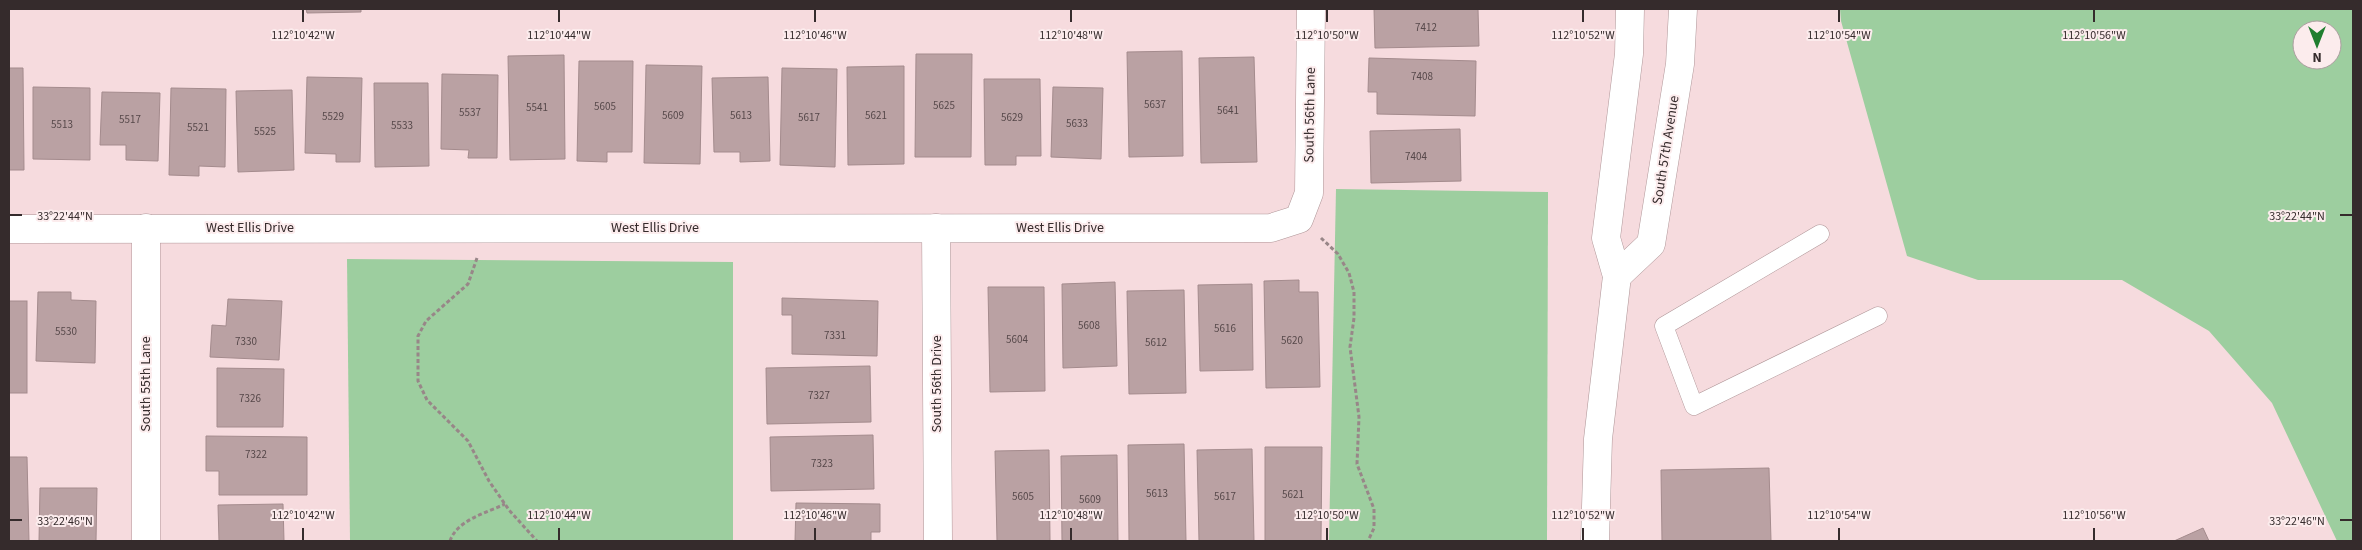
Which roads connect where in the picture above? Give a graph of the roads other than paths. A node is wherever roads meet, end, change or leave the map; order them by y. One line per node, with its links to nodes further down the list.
1 (1311, 9): 4 (street, South 56th Lane)
2 (1630, 9): 9 (street)
3 (1683, 9): 9 (street, South 57th Avenue)
4 (1299, 219): 6 (street, West Ellis Drive)
5 (146, 228): 6 (street, West Ellis Drive); 7 (street, West Ellis Drive); 11 (street, South 55th Lane)
6 (936, 228): 12 (street, South 56th Drive)
7 (9, 229)
8 (1820, 234): 10 (lane)
9 (1617, 276): 13 (street)
10 (1878, 316)
11 (146, 541)
12 (938, 541)
13 (1595, 541)

